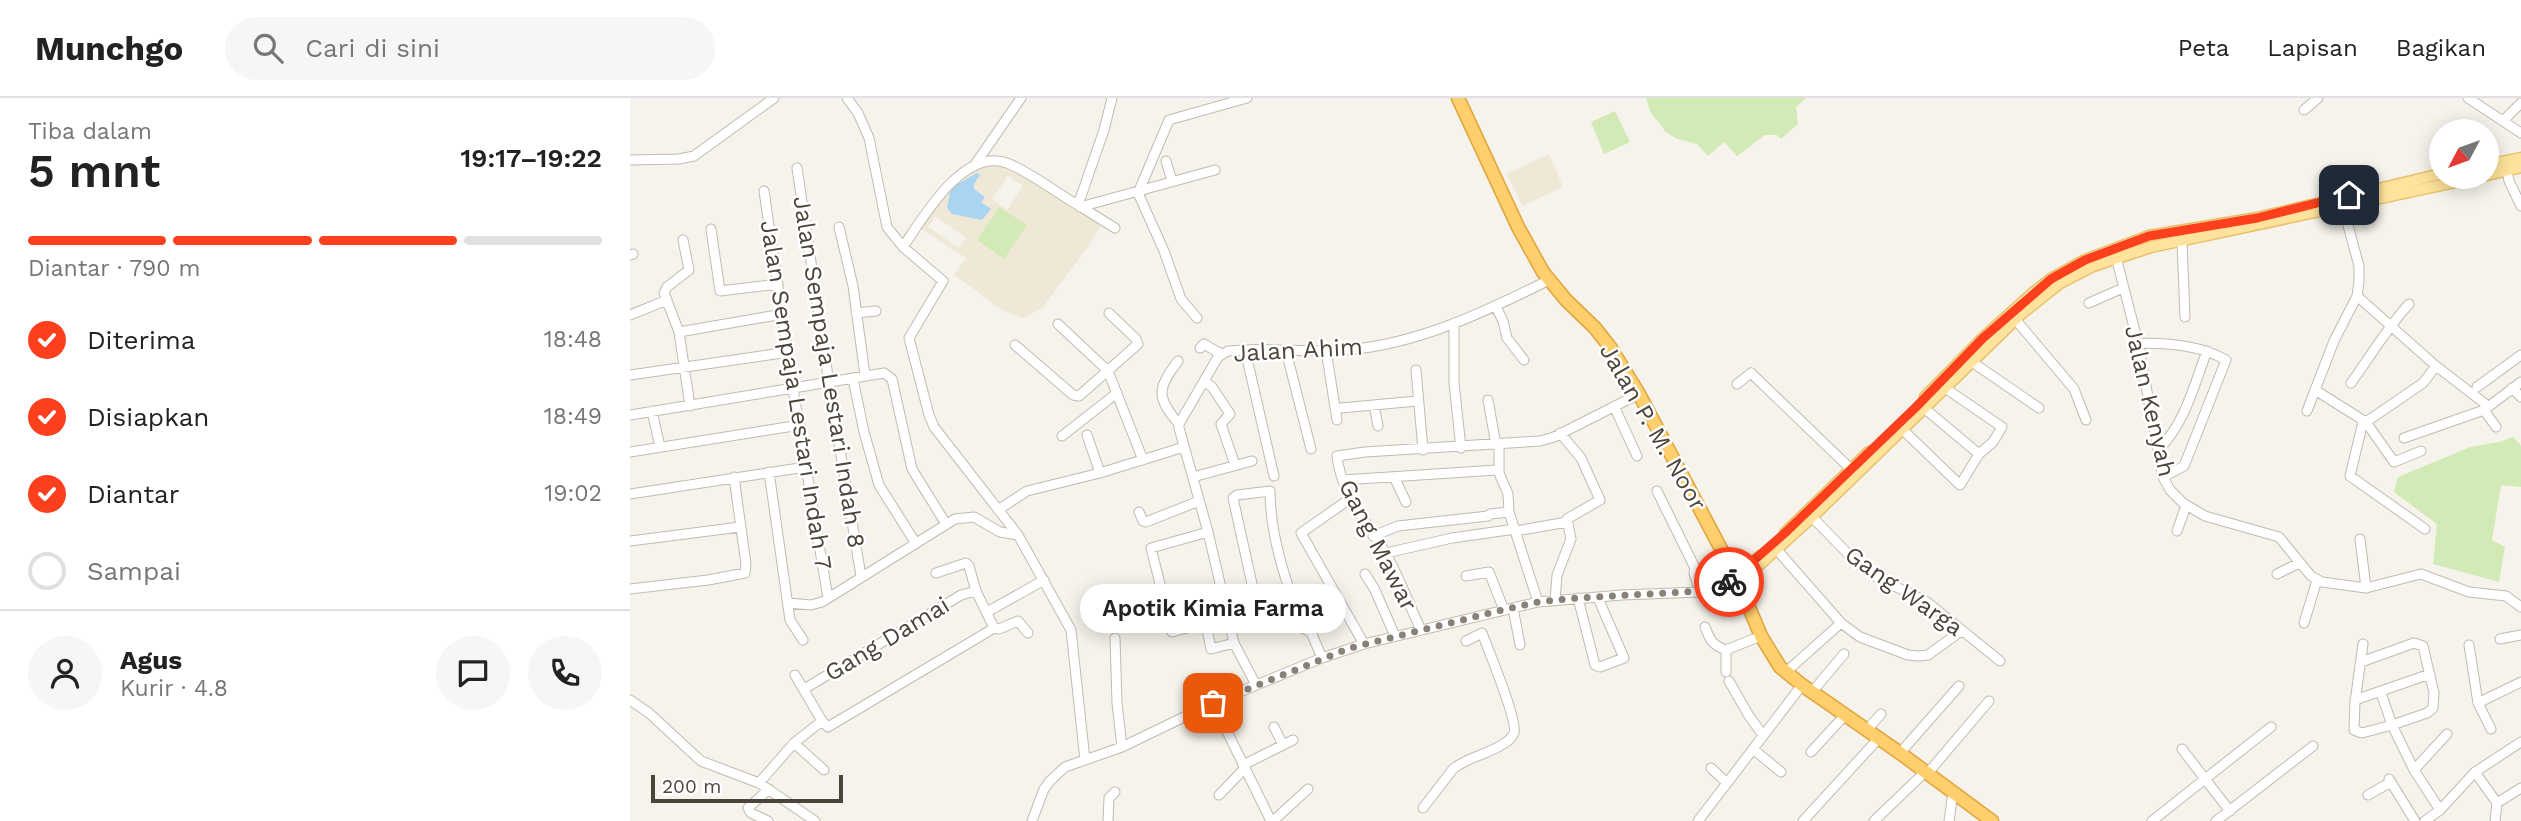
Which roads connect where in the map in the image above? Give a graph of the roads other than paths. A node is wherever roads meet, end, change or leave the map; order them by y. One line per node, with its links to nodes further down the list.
1 (774, 98): 14 (street)
2 (847, 98): 37 (street)
3 (1021, 98): 17 (street)
4 (1112, 98): 28 (street)
5 (1247, 98): 27 (street)
6 (1458, 98): 39 (highway, Jalan P. M. Noor)
7 (2318, 98): 10 (street)
8 (2468, 98): 11 (street)
9 (2521, 103): 11 (street)
10 (2304, 110)
11 (2504, 120): 12 (street)
12 (2521, 133)
13 (2521, 158): 16 (main road)
14 (630, 160)
15 (1166, 161): 23 (street)
16 (2499, 163)
17 (974, 166): 28 (street); 37 (street)
18 (2521, 167): 21 (main road)
19 (797, 168): 82 (street, Jalan Sempaja Lestari Indah 8)
20 (1215, 170): 23 (street)
21 (2507, 170): 22 (main road); 29 (street)
22 (2499, 172)
23 (1172, 181): 27 (street)
24 (2429, 182): 36 (main road)
25 (2429, 183): 30 (main road)
26 (764, 191): 40 (street, Jalan Sempaja Lestari Indah 7)
27 (1138, 193): 28 (street); 53 (street)
28 (1079, 206): 32 (street)
29 (2521, 206)
30 (2343, 207): 35 (main road); 42 (street)
31 (839, 227): 48 (street)
32 (1115, 228)
33 (711, 229): 40 (street)
34 (683, 240): 43 (street)
35 (2182, 240): 36 (main road); 52 (street)
36 (2150, 242): 38 (main road); 59 (main road)
37 (904, 247): 148 (street)
38 (2116, 257): 41 (street, Jalan Kenyah); 54 (main road)
39 (1549, 280): 46 (street, Jalan Ahim); 91 (highway, Jalan P. M. Noor)
40 (778, 284): 50 (street, Jalan Sempaja Lestari Indah 7)
41 (2123, 288): 44 (street); 60 (street, Jalan Kenyah)
42 (2357, 296): 57 (street); 89 (street)
43 (667, 300): 51 (street); 58 (street)
44 (2089, 303)
45 (2409, 304): 57 (street)
46 (1496, 307): 55 (street, Jalan Ahim); 71 (street)
47 (876, 311): 48 (street)
48 (856, 313): 78 (street)
49 (1110, 313): 76 (street)
50 (783, 314): 58 (street); 67 (street, Jalan Sempaja Lestari Indah 7)
51 (630, 315)
52 (2185, 317)
53 (1198, 318)
54 (2015, 319): 59 (main road); 106 (street)
55 (1454, 323): 65 (street, Jalan Ahim); 120 (street)
56 (1058, 324): 76 (street)
57 (2390, 324): 74 (street); 83 (street)
58 (679, 332): 73 (street)
59 (1986, 341): 70 (main road)
60 (2138, 343): 66 (street); 123 (street, Jalan Kenyah)
61 (1015, 345): 76 (street)
62 (1200, 348): 68 (street)
63 (1245, 350): 64 (street, Jalan Ahim); 68 (street, Jalan Ahim); 136 (street)
64 (1286, 351): 65 (street, Jalan Ahim); 121 (street)
65 (1326, 351): 105 (street)
66 (2207, 351): 123 (street); 140 (street)
67 (789, 352): 73 (street); 88 (street, Jalan Sempaja Lestari Indah 7)
68 (1221, 354): 80 (street, Jalan Ahim)
69 (2521, 355): 85 (street)
70 (1973, 356): 86 (main road); 100 (street); 132 (main road)
71 (1524, 360)
72 (1178, 361): 108 (street)
73 (684, 366): 77 (street); 96 (street)
74 (2436, 366): 101 (street); 107 (street)
75 (1416, 370): 94 (street)
76 (1108, 371): 90 (street)
77 (630, 375)
78 (865, 375): 79 (street); 153 (street)
79 (853, 379): 82 (street); 163 (street)
80 (1205, 382): 108 (street, Jalan Ahim); 130 (street)
81 (2521, 382): 87 (street)
82 (829, 383): 88 (street); 170 (street, Jalan Sempaja Lestari Indah 8)
83 (2351, 383)
84 (1737, 384): 132 (street)
85 (2477, 387)
86 (1945, 388): 99 (main road); 126 (street)
87 (2512, 388): 92 (street); 101 (street)
88 (793, 389): 96 (street); 109 (street, Jalan Sempaja Lestari Indah 7)
89 (2315, 390): 103 (street); 107 (street)
90 (1117, 393): 115 (street); 128 (street)
91 (1639, 394): 97 (street, Gang Mawar); 173 (highway, Jalan P. M. Noor)
92 (2521, 397)
93 (1488, 400): 117 (street)
94 (1417, 401): 95 (street); 122 (street)
95 (1374, 405): 98 (street); 110 (street)
96 (690, 406): 102 (street)
97 (1614, 406): 113 (street, Gang Mawar); 127 (street)
98 (1341, 408)
99 (1924, 408): 112 (main road); 126 (street)
100 (2039, 408)
101 (2486, 408): 111 (street); 116 (street)
102 (652, 411): 104 (street); 118 (street)
103 (2307, 411)
104 (630, 415)
105 (1337, 420)
106 (2085, 420)
107 (2365, 422): 124 (street); 155 (street)
108 (1179, 424): 119 (street)
109 (800, 425): 118 (street); 131 (street, Jalan Sempaja Lestari Indah 7)
110 (1378, 426)
111 (2496, 427)
112 (1902, 429): 126 (street); 132 (main road)
113 (1560, 433): 117 (street, Gang Mawar); 152 (street)
114 (1087, 435): 134 (street)
115 (1062, 436)
116 (2404, 438)
117 (1497, 445): 120 (street, Gang Mawar); 135 (street)
118 (660, 447): 125 (street)
119 (1184, 447): 128 (street); 138 (street)
120 (1461, 448): 122 (street, Gang Mawar)
121 (1311, 449)
122 (1423, 450): 141 (street, Gang Mawar)
123 (2158, 450): 140 (street, Jalan Kenyah)
124 (2421, 451)
125 (630, 452)
126 (1979, 454)
127 (1637, 456)
128 (1143, 460): 134 (street)
129 (1252, 461): 130 (street)
130 (1235, 465): 138 (street)
131 (806, 467): 133 (street); 179 (street, Jalan Sempaja Lestari Indah 7)
132 (1854, 471): 151 (main road); 173 (main road)
133 (769, 472): 137 (street); 184 (street)
134 (1100, 473): 148 (street)
135 (1499, 473): 139 (street); 150 (street)
136 (1274, 476)
137 (734, 477): 143 (street); 154 (street)
138 (1193, 477): 145 (street)
139 (1394, 477): 141 (street); 146 (street)
140 (2163, 477): 147 (street, Jalan Kenyah)
141 (1343, 480): 144 (street, Gang Mawar)
142 (1657, 491): 178 (street)
143 (630, 494)
144 (1351, 498): 160 (street, Gang Mawar); 206 (street)
145 (1199, 500): 149 (street); 158 (street)
146 (1406, 502)
147 (2186, 506): 157 (street); 166 (street, Jalan Kenyah)
148 (998, 510): 159 (street)
149 (1139, 512)
150 (1509, 512): 156 (street); 160 (street)
151 (1812, 517): 164 (main road); 196 (street, Gang Warga)
152 (1567, 522): 156 (street); 182 (street)
153 (946, 524): 159 (street); 163 (street)
154 (740, 527): 162 (street); 176 (street)
155 (2425, 529)
156 (1515, 530): 165 (street); 183 (street)
157 (2177, 531)
158 (1208, 532): 185 (street); 192 (street)
159 (1018, 536): 172 (street)
160 (1373, 536): 165 (street, Gang Mawar)
161 (2360, 539): 175 (street)
162 (630, 541)
163 (915, 542): 170 (street)
164 (1777, 550): 173 (main road); 190 (street)
165 (1386, 553): 195 (street, Gang Mawar)
166 (2299, 563): 169 (street); 174 (street, Jalan Kenyah)
167 (936, 573): 177 (street)
168 (1365, 574): 199 (street)
169 (2277, 574)
170 (862, 576): 179 (street)
171 (1466, 576): 187 (street)
172 (1044, 580): 188 (street); 250 (street)
173 (1737, 580): 178 (street); 200 (highway, Jalan P. M. Noor)
174 (2317, 580): 175 (street); 191 (street)
175 (2366, 588): 186 (street)
176 (630, 589)
177 (976, 591): 188 (street, Gang Damai); 222 (street, Gang Damai)
178 (1700, 592): 181 (street)
179 (828, 598): 184 (street)
180 (1577, 598): 181 (street); 181 (street); 182 (street)
181 (1598, 598)
182 (1555, 601): 183 (street)
183 (1538, 602): 187 (street)
184 (788, 603): 203 (street)
185 (1225, 603): 189 (street); 212 (street)
186 (2521, 607)
187 (1508, 609): 195 (street); 208 (street)
188 (987, 612): 194 (street, Gang Damai)
189 (1228, 617): 192 (street); 205 (street)
190 (1841, 623): 196 (street); 215 (street)
191 (2304, 623)
192 (1206, 624): 205 (street)
193 (1706, 627): 210 (street)
194 (994, 628): 197 (street); 231 (street, Gang Damai)
195 (1421, 630): 199 (street)
196 (1961, 631): 213 (street, Gang Warga)
197 (1028, 633)
198 (2521, 635): 202 (street)
199 (1395, 636): 206 (street)
200 (1761, 636): 210 (street); 215 (highway, Jalan P. M. Noor)
201 (1115, 638): 245 (street)
202 (2500, 639)
203 (803, 640)
204 (1465, 640): 269 (street)
205 (1234, 643): 218 (street)
206 (1364, 644): 212 (street)
207 (2363, 644): 214 (street)
208 (1520, 645)
209 (2469, 645): 228 (street)
210 (1726, 650): 238 (street)
211 (1843, 654): 221 (street)
212 (1322, 658): 218 (street)
213 (2000, 661)
214 (2361, 662): 216 (street); 225 (street)
215 (1786, 672): 221 (highway, Jalan P. M. Noor)
216 (2430, 674): 223 (street); 232 (street)
217 (795, 676): 222 (street)
218 (1256, 685): 227 (street)
219 (1959, 686): 249 (street)
220 (2519, 687): 228 (street)
221 (1807, 688): 230 (highway, Jalan P. M. Noor); 238 (street)
222 (804, 689): 231 (street, Gang Damai)
223 (2381, 693): 225 (street); 232 (street)
224 (630, 700): 259 (street)
225 (2355, 700): 232 (street)
226 (1989, 701): 257 (street)
227 (1213, 703): 245 (street); 251 (street)
228 (2478, 704): 235 (street)
229 (1881, 714): 236 (street)
230 (1846, 715): 236 (highway, Jalan P. M. Noor); 248 (street)
231 (822, 721): 242 (street, Gang Damai)
232 (2392, 725): 254 (street)
233 (1274, 727): 243 (street)
234 (2271, 727): 258 (street)
235 (2491, 729)
236 (1867, 730): 239 (highway, Jalan P. M. Noor)
237 (2447, 734): 254 (street)
238 (1763, 735): 246 (street)
239 (1879, 738): 249 (highway, Jalan P. M. Noor); 278 (street)
240 (1293, 740): 243 (street)
241 (2521, 742): 256 (street)
242 (794, 743): 253 (street); 259 (street, Gang Damai)
243 (1283, 745): 251 (street)
244 (2313, 746): 271 (street)
245 (1122, 747): 250 (street)
246 (1753, 749): 255 (street); 260 (street)
247 (2182, 750): 258 (street)
248 (1811, 752)
249 (1900, 753): 257 (highway, Jalan P. M. Noor)
250 (1084, 760): 275 (street)
251 (1244, 767): 266 (street); 277 (street)
252 (1711, 768): 260 (street)
253 (824, 770)
254 (2414, 770): 270 (street)
255 (1781, 772)
256 (2475, 772): 268 (street); 270 (street)
257 (1926, 773): 265 (highway, Jalan P. M. Noor); 279 (street)
258 (2205, 779): 271 (street); 282 (street)
259 (759, 783): 262 (street)
260 (1727, 783): 272 (street)
261 (2521, 788): 268 (street)
262 (769, 789): 273 (street); 274 (street)
263 (1308, 789): 277 (street)
264 (1115, 792): 276 (street)
265 (1953, 793): 280 (street); 281 (highway, Jalan P. M. Noor)
266 (1219, 794)
267 (2368, 795): 284 (street)
268 (2497, 803): 286 (street)
269 (1423, 808)
270 (2440, 810): 285 (street)
271 (2230, 811): 283 (street)
272 (1704, 819)
273 (768, 821)
274 (815, 821)
275 (1032, 821)
276 (1108, 821)
277 (1272, 821)
278 (1803, 821)
279 (1874, 821)
280 (1950, 821)
281 (1992, 821)
282 (2152, 821)
283 (2216, 821)
284 (2415, 821)
285 (2425, 821)
286 (2495, 821)

